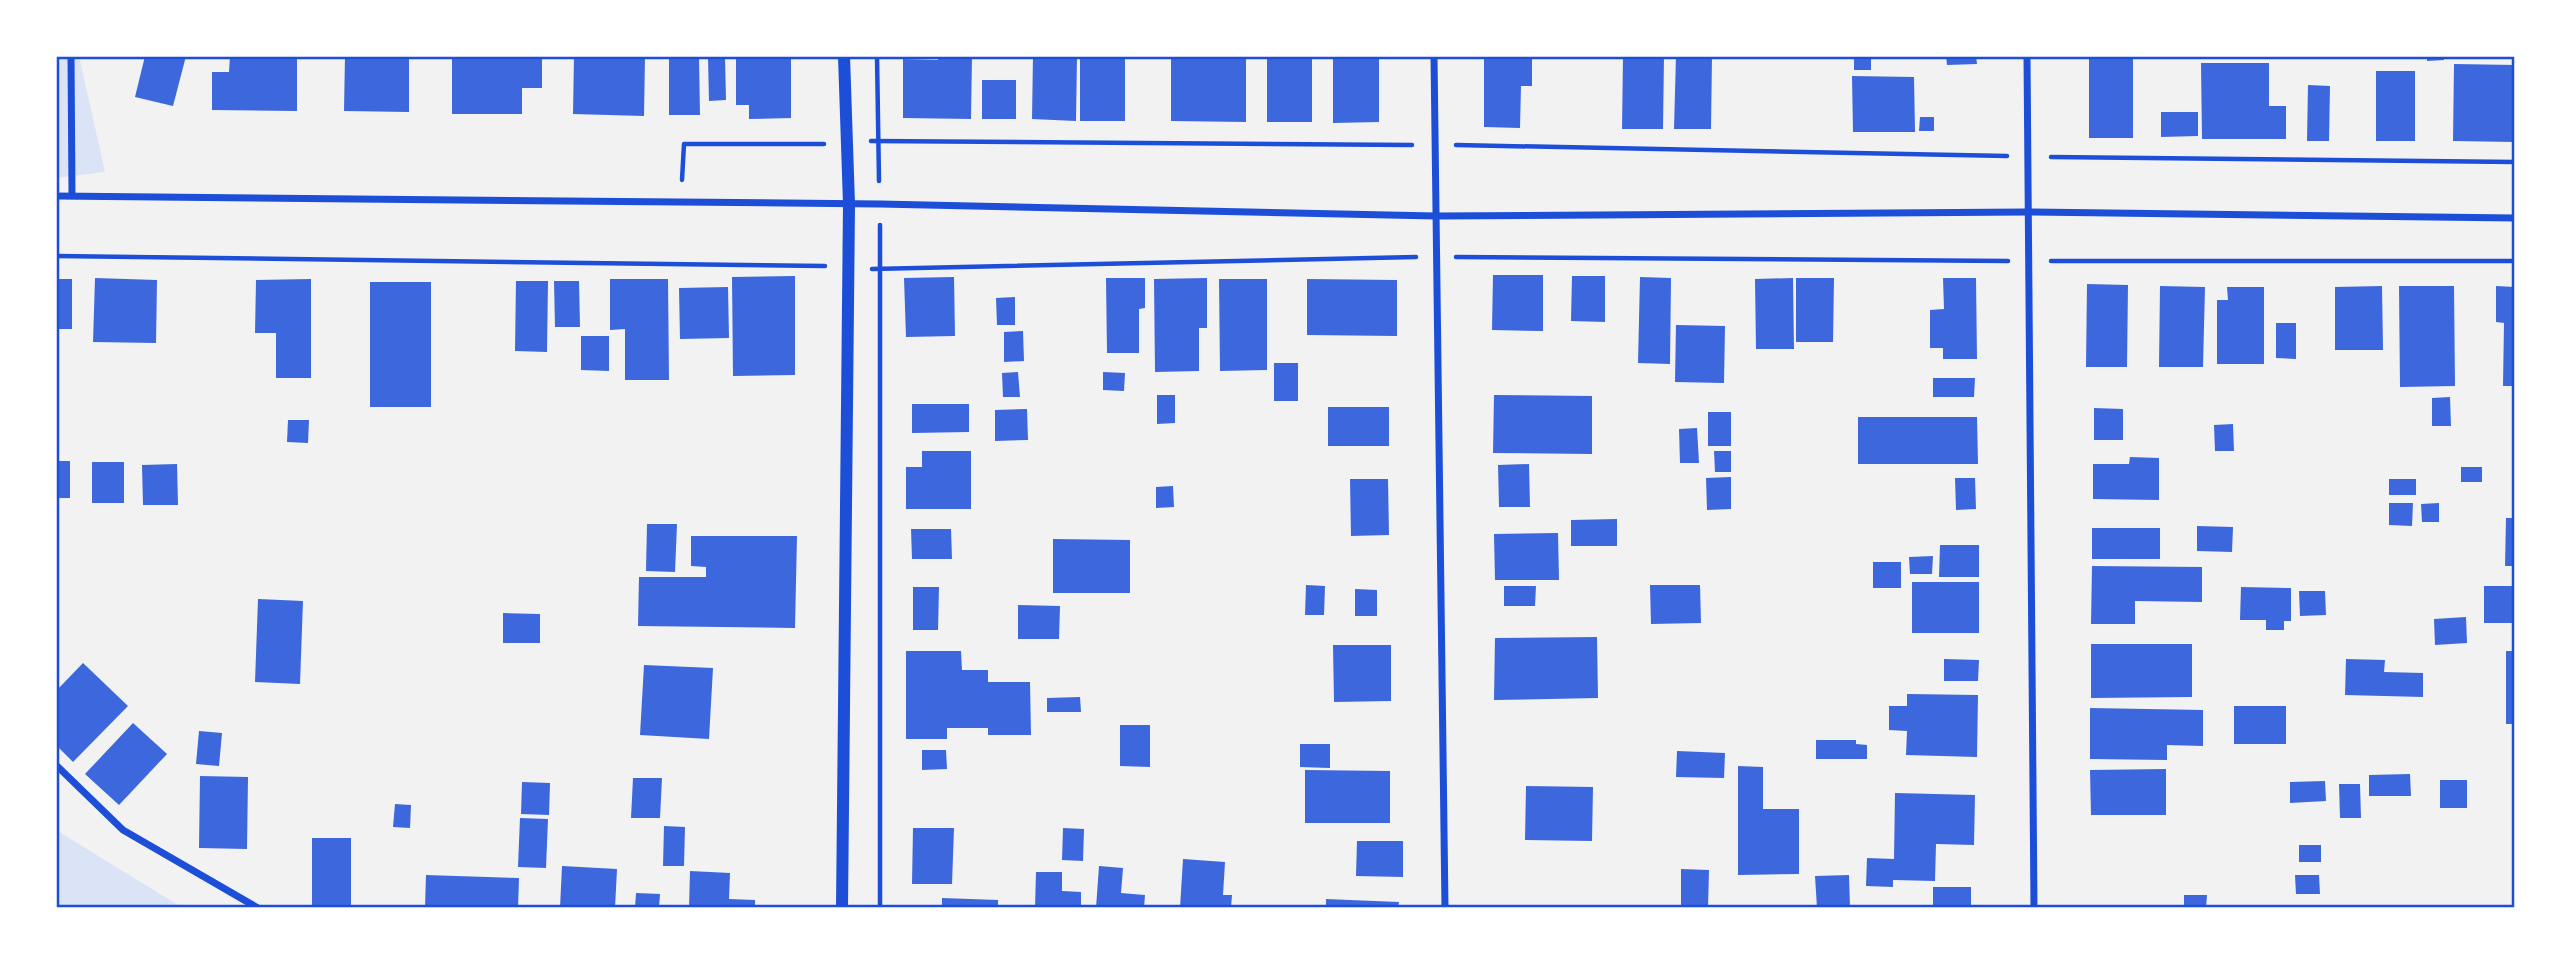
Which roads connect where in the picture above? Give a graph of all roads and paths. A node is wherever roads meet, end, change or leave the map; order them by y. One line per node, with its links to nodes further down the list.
1 (71, 56): 11 (street)
2 (844, 56): 7 (street)
3 (877, 56): 6 (path)
4 (1434, 56): 8 (street)
5 (2026, 56): 9 (street)
6 (878, 140): 7 (path); 8 (path); 15 (path)
7 (846, 144): 13 (path); 14 (street)
8 (1436, 145): 9 (path); 17 (street)
9 (2027, 156): 10 (path); 16 (street)
10 (2515, 162)
11 (72, 195): 12 (street); 13 (street)
12 (56, 196)
13 (680, 202): 14 (street)
14 (849, 204): 15 (street); 23 (street)
15 (880, 204): 17 (street); 24 (path)
16 (2027, 212): 17 (street); 18 (street); 21 (street)
17 (1436, 216): 20 (street)
18 (2515, 218)
19 (56, 256): 23 (path)
20 (1436, 257): 21 (path); 24 (path); 29 (street)
21 (2027, 261): 22 (path); 30 (street)
22 (2515, 261)
23 (848, 266): 24 (path); 27 (street)
24 (880, 270): 28 (path)
25 (56, 765): 26 (street)
26 (258, 908)
27 (842, 908)
28 (880, 908)
29 (1445, 908)
30 (2034, 908)

